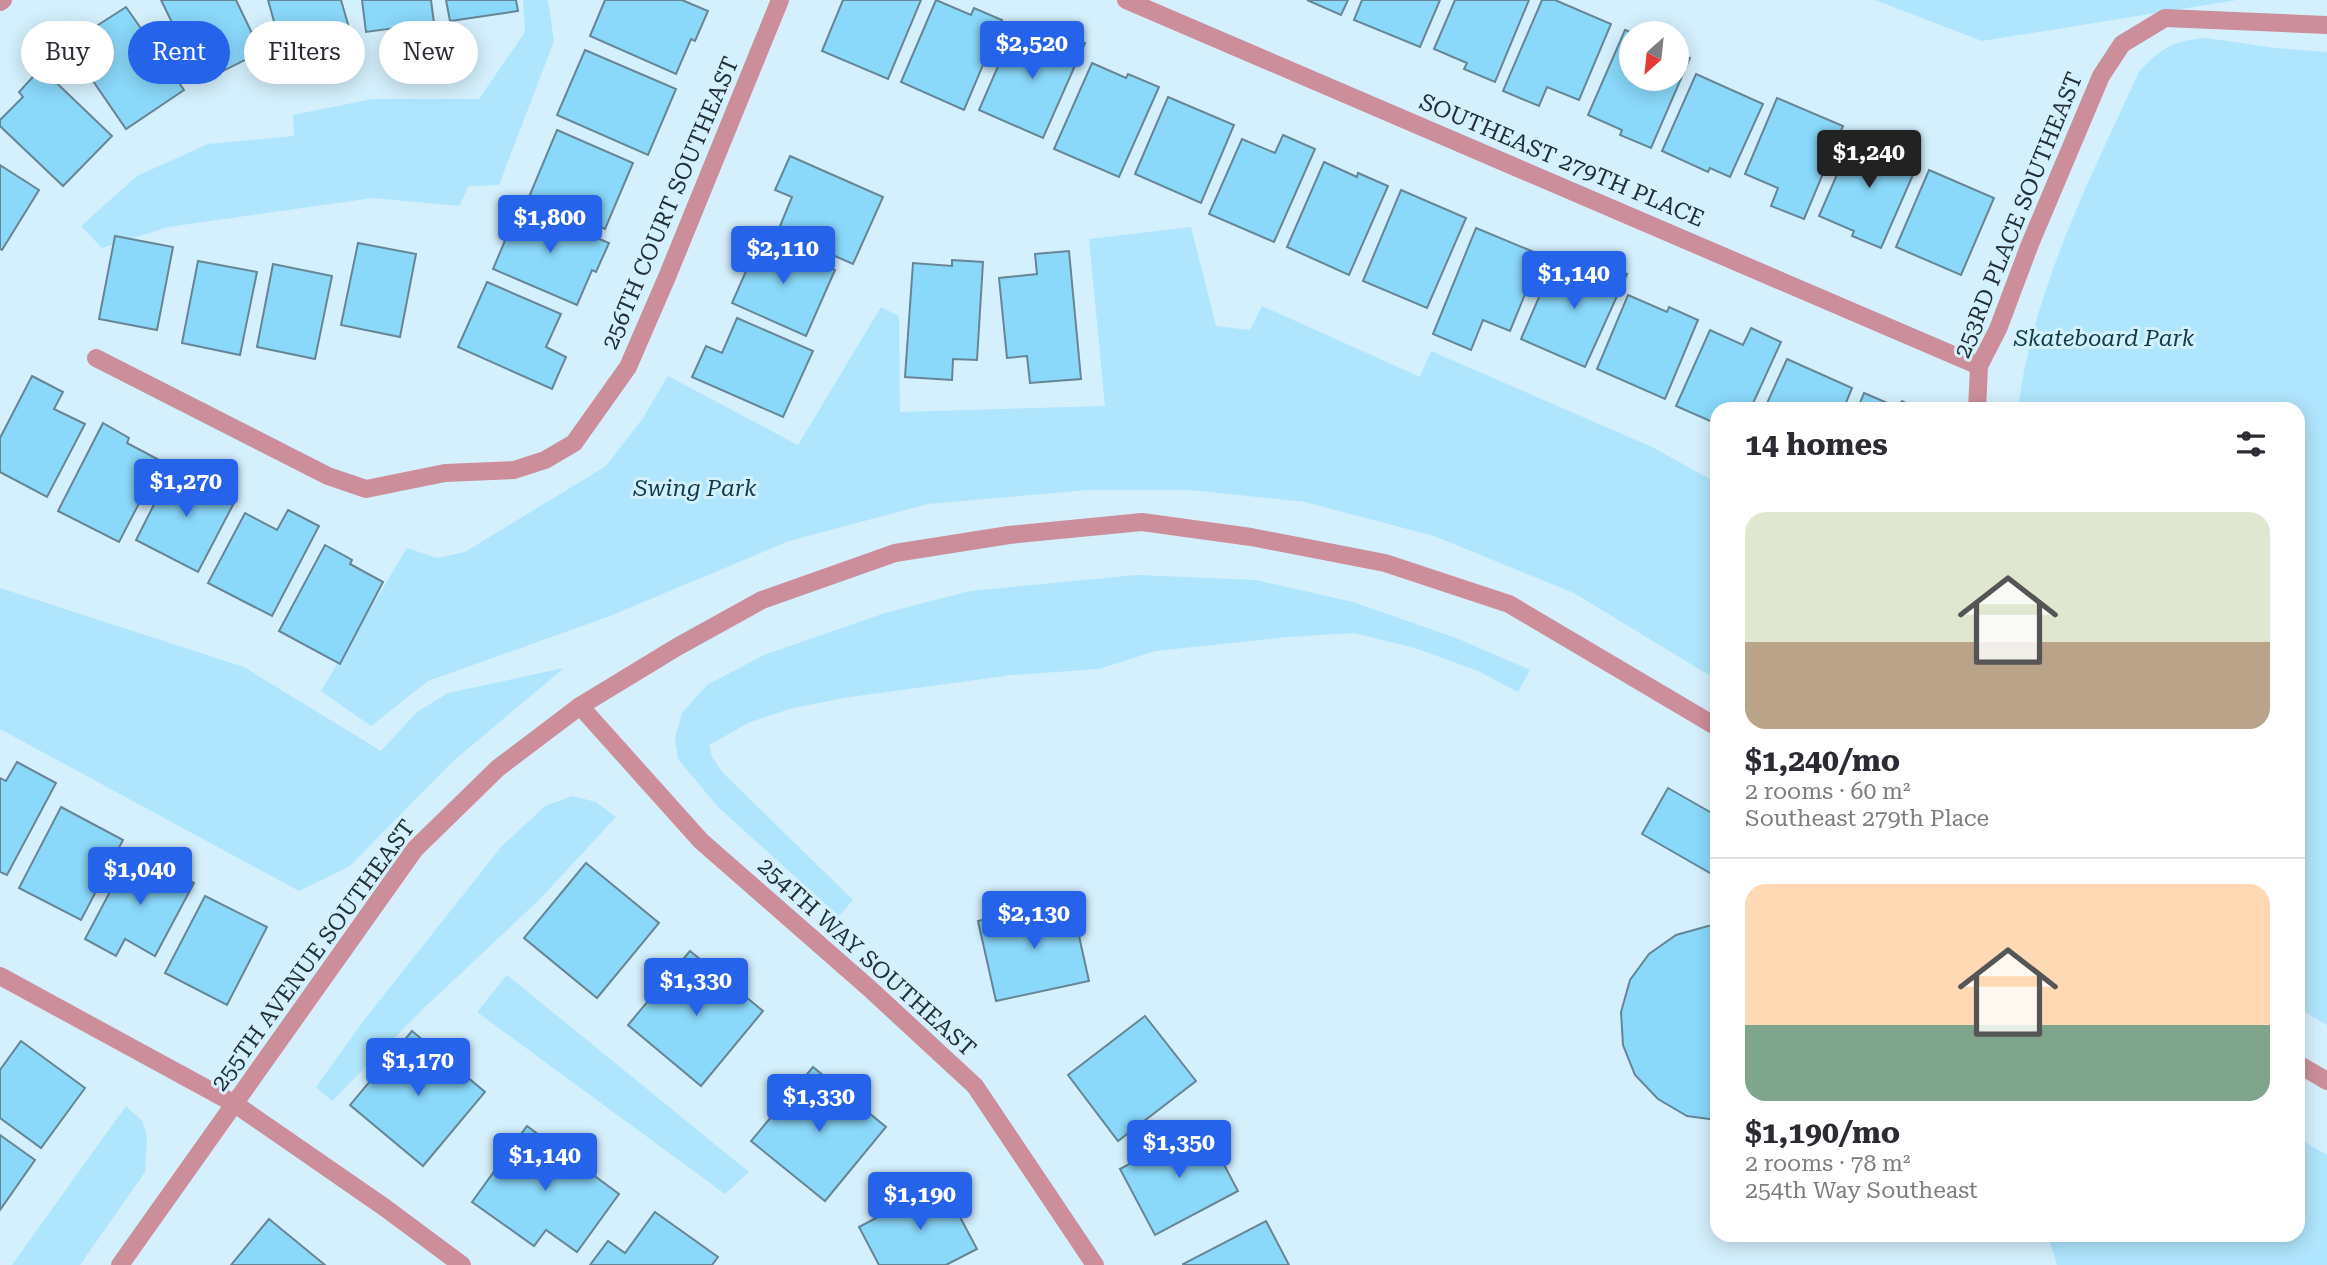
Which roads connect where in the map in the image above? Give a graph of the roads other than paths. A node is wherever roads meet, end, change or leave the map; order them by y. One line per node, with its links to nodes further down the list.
1 (780, 0): 4 (street, 256TH COURT SOUTHEAST)
2 (1126, 0): 5 (street, SOUTHEAST 279TH PLACE)
3 (2327, 25): 5 (street, 253RD PLACE SOUTHEAST)
4 (96, 358)
5 (1979, 366): 6 (street, 253RD PLACE SOUTHEAST)
6 (1977, 402)
7 (580, 706): 8 (street, 255TH AVENUE SOUTHEAST); 12 (street, 255TH AVENUE SOUTHEAST); 15 (street, 254TH WAY SOUTHEAST)
8 (1710, 723)
9 (0, 976): 12 (street)
10 (2305, 1068): 11 (street)
11 (2327, 1081)
12 (235, 1104): 13 (street, 255TH AVENUE SOUTHEAST); 14 (street)
13 (120, 1265)
14 (462, 1265)
15 (1095, 1265)

